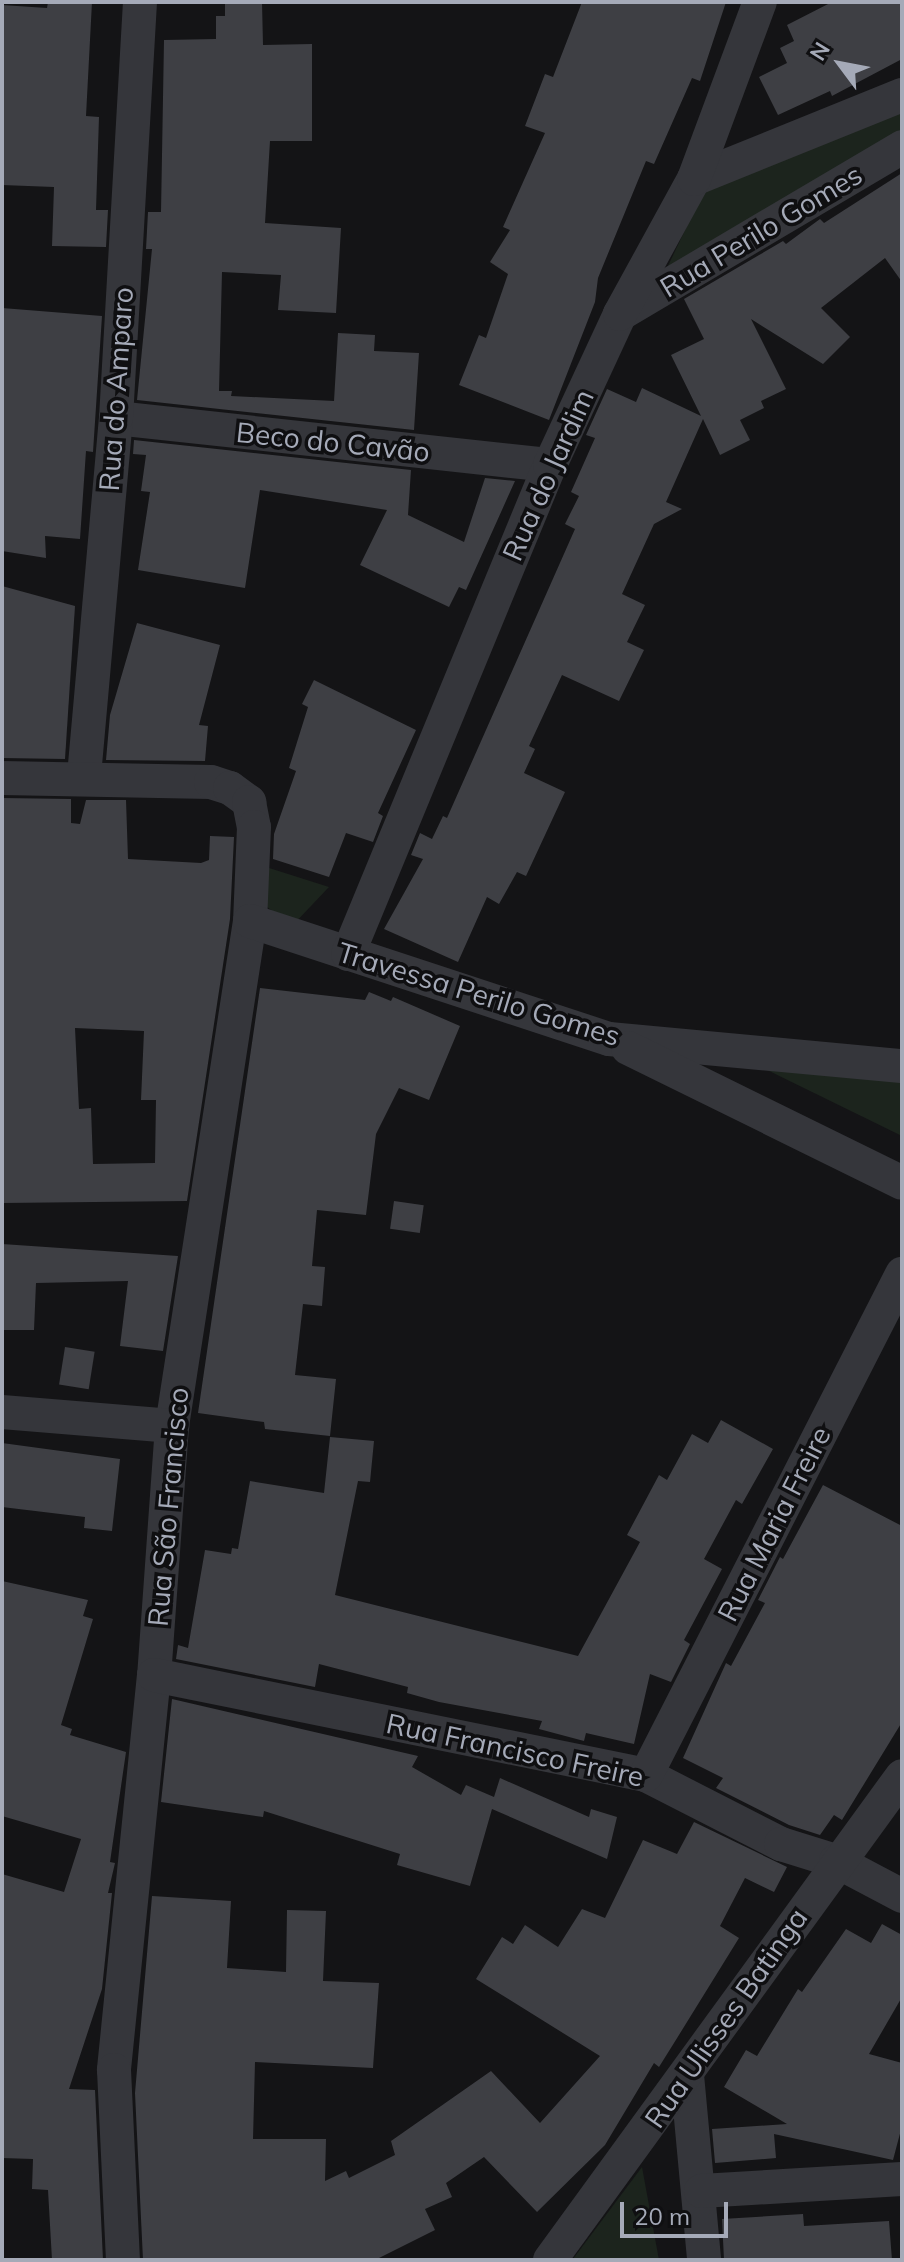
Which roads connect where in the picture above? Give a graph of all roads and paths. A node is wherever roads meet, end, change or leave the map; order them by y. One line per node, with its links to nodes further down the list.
1 (140, 2): 7 (street, Rua do Amparo)
2 (760, 2): 5 (street, Rua do Jardim)
3 (902, 95): 5 (street, Rua Perilo Gomes)
4 (902, 147): 6 (street, Rua Perilo Gomes)
5 (694, 179): 6 (street, Rua do Jardim)
6 (620, 314): 8 (street, Rua do Jardim)
7 (116, 418): 8 (street, Beco do Cavão); 9 (street, Rua do Amparo)
8 (550, 465): 12 (street, Rua do Jardim)
9 (84, 776): 10 (street); 11 (street, Rua São Francisco)
10 (2, 778)
11 (250, 921): 12 (street, Travessa Perilo Gomes); 18 (street, Rua São Francisco)
12 (348, 954): 13 (street, Travessa Perilo Gomes)
13 (609, 1039): 14 (street, Travessa Perilo Gomes); 15 (street)
14 (902, 1066)
15 (902, 1183)
16 (902, 1274): 20 (street, Rua Maria Freire)
17 (2, 1412): 18 (street)
18 (172, 1426): 19 (street, Rua São Francisco)
19 (154, 1675): 20 (street, Rua Francisco Freire); 27 (street, Rua São Francisco)
20 (646, 1775): 22 (street, Rua Francisco Freire)
21 (902, 1776): 22 (street, Rua Ulisses Batinga)
22 (836, 1861): 23 (street, Rua Francisco Freire); 24 (street, Rua Ulisses Batinga)
23 (902, 1896)
24 (687, 2075): 26 (street); 28 (street, Rua Ulisses Batinga)
25 (902, 2179): 26 (street)
26 (701, 2191): 29 (street)
27 (123, 2260)
28 (550, 2260)
29 (704, 2260)

